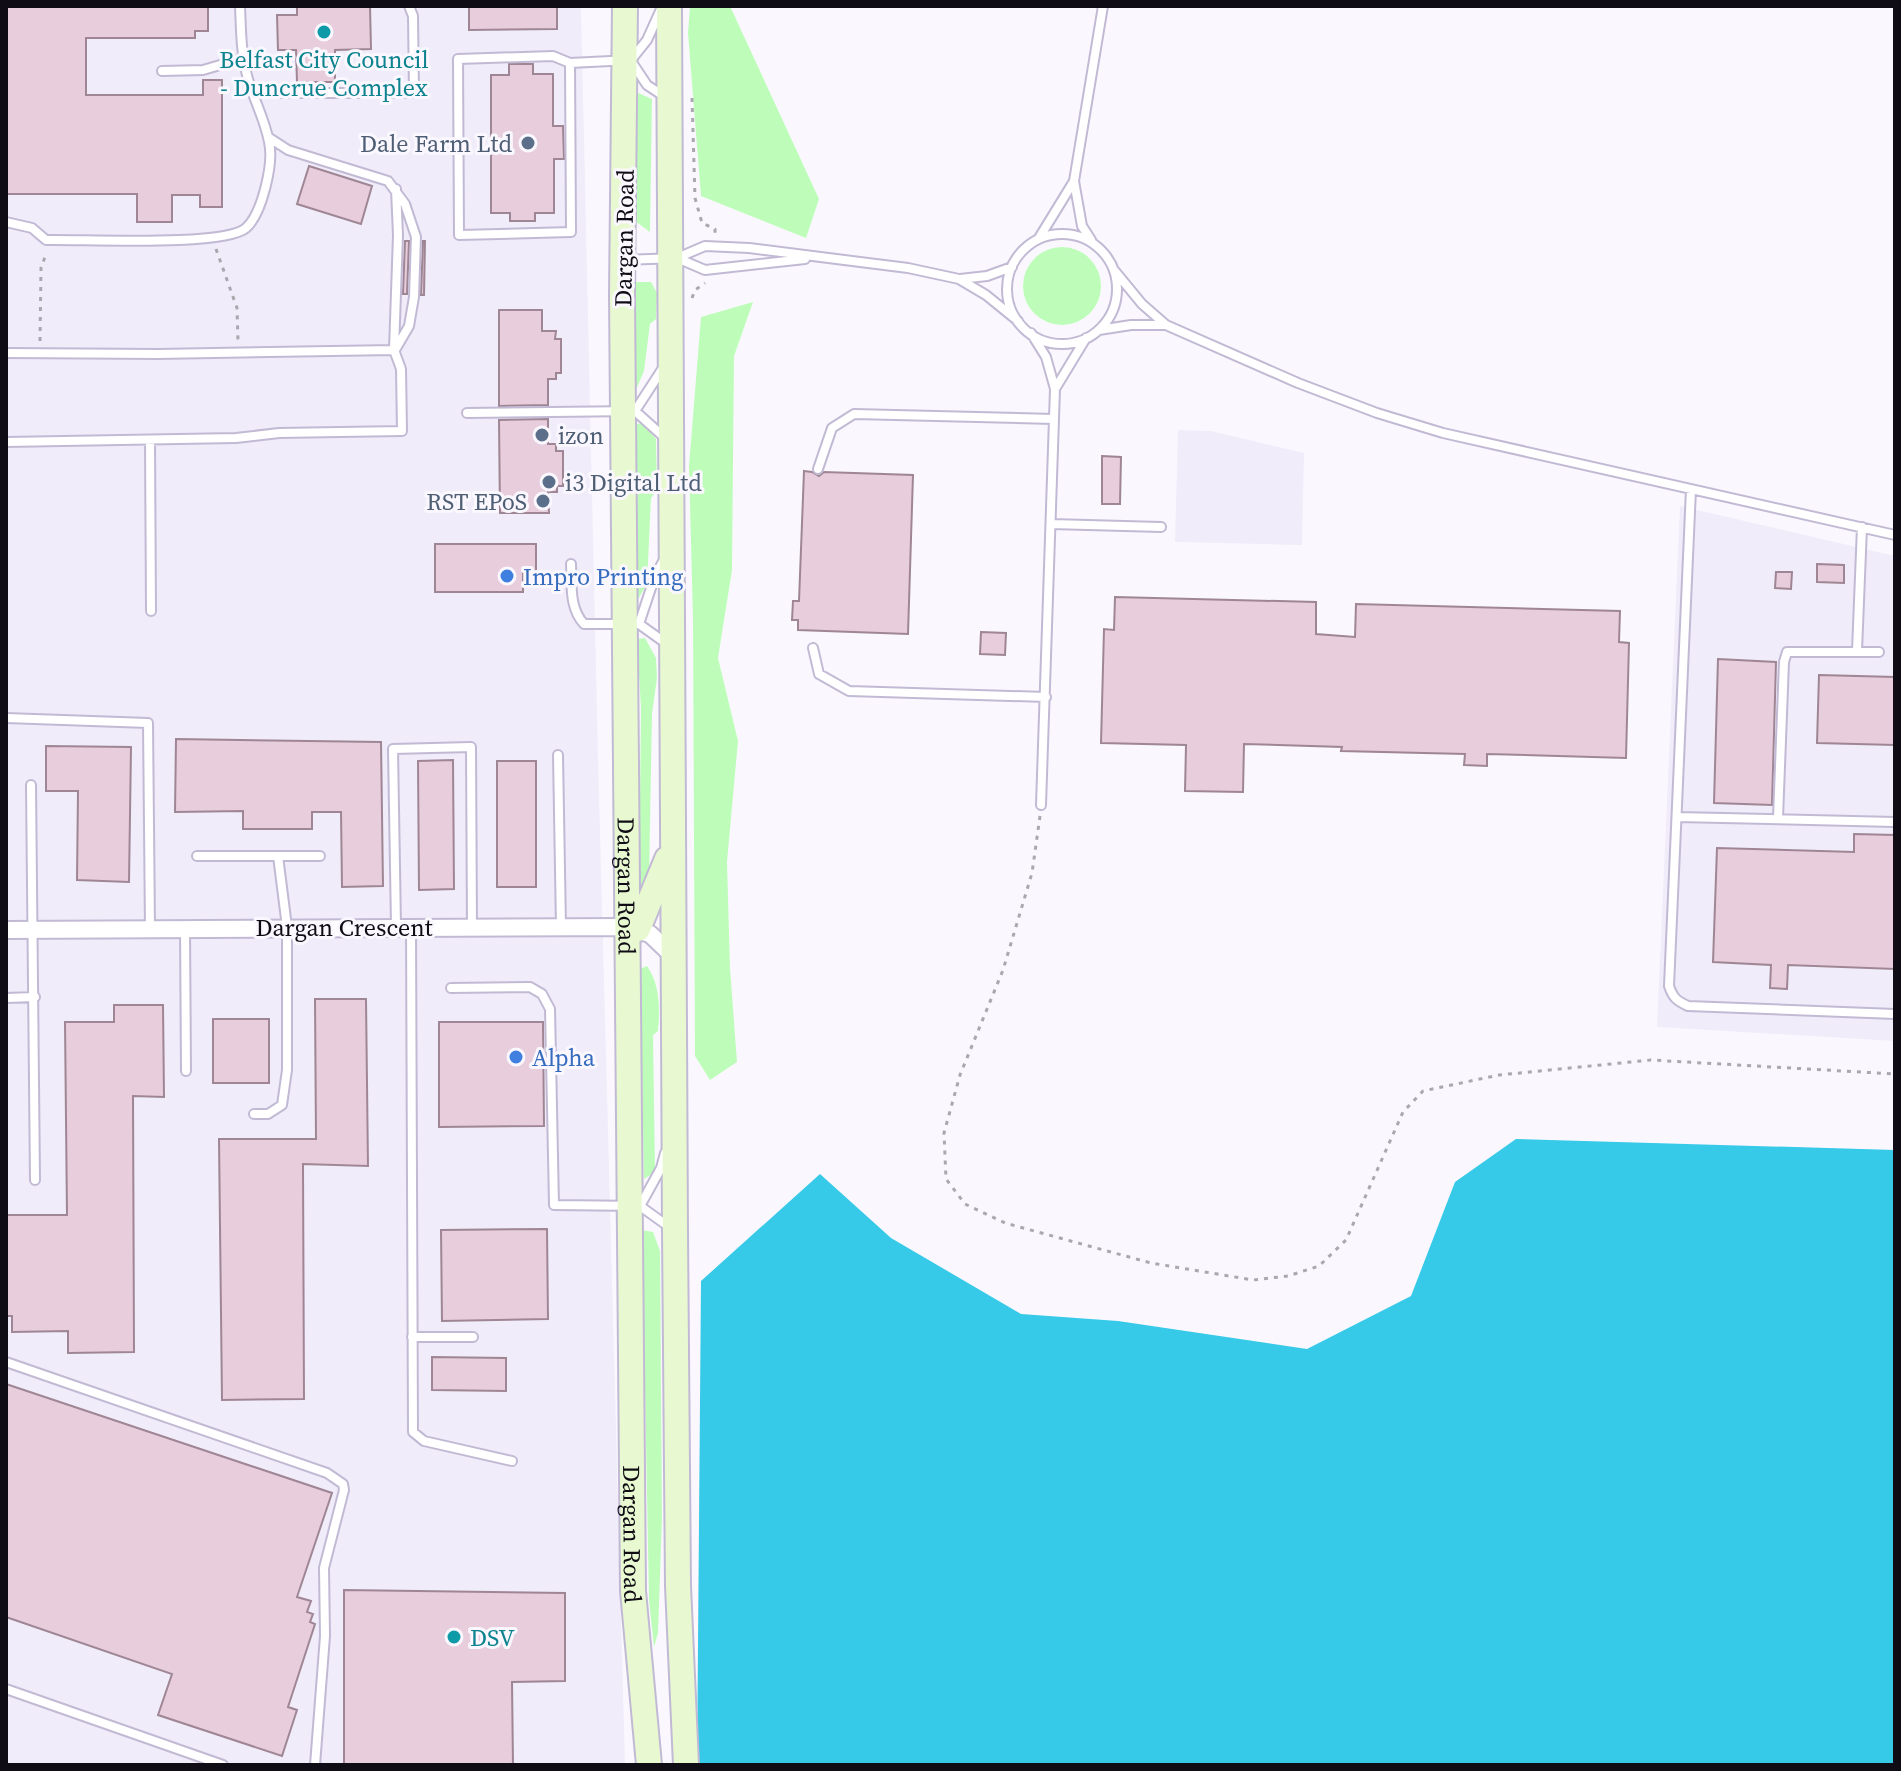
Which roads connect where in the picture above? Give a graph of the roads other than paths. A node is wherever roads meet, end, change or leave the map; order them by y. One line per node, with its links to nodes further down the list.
1 (240, 6): 7 (lane)
2 (409, 6): 11 (lane)
3 (625, 6): 8 (street, Dargan Road)
4 (662, 6): 8 (lane)
5 (669, 6): 12 (street, Dargan Road)
6 (1103, 6): 14 (lane)
7 (244, 58): 10 (lane); 11 (lane)
8 (628, 61): 9 (lane); 12 (lane); 21 (street, Dargan Road)
9 (570, 63): 9 (lane)
10 (162, 71)
11 (253, 93): 13 (lane)
12 (668, 99): 19 (street, Dargan Road)
13 (268, 137): 15 (lane); 16 (lane)
14 (1074, 181): 17 (lane); 18 (lane)
15 (396, 189): 30 (lane); 30 (lane)
16 (6, 222)
17 (1038, 239): 18 (lane); 22 (lane)
18 (1092, 242): 23 (lane)
19 (673, 258): 20 (lane); 20 (lane); 21 (lane); 32 (street, Dargan Road)
20 (817, 258): 24 (lane)
21 (622, 260): 34 (street, Dargan Road)
22 (1012, 267): 24 (lane); 25 (lane)
23 (1114, 270): 26 (lane); 27 (lane)
24 (959, 279): 25 (lane)
25 (1018, 321): 28 (lane)
26 (1166, 325): 27 (lane); 41 (lane)
27 (1099, 330): 29 (lane)
28 (1031, 333): 29 (lane); 33 (lane)
29 (1087, 338): 33 (lane)
30 (394, 350): 31 (lane); 37 (lane)
31 (6, 353)
32 (670, 358): 34 (lane); 39 (street, Dargan Road)
33 (1055, 389): 36 (lane)
34 (630, 411): 35 (lane); 39 (lane); 49 (street, Dargan Road)
35 (467, 413)
36 (1054, 419): 40 (lane); 42 (lane)
37 (150, 441): 38 (lane); 48 (lane)
38 (6, 442)
39 (671, 443): 46 (street, Dargan Road)
40 (818, 469)
41 (1691, 489): 44 (lane); 59 (lane)
42 (1051, 524): 43 (lane); 54 (lane)
43 (1161, 527)
44 (1862, 527): 45 (lane); 52 (lane)
45 (1895, 535)
46 (671, 547): 49 (lane); 51 (street, Dargan Road)
47 (571, 564): 49 (lane)
48 (151, 611)
49 (632, 623): 51 (lane); 72 (street, Dargan Road)
50 (813, 648): 54 (lane)
51 (672, 651): 62 (street, Dargan Road)
52 (1857, 651): 53 (lane); 60 (lane)
53 (1879, 652)
54 (1046, 697): 58 (lane)
55 (6, 718): 70 (lane)
56 (558, 755): 69 (lane)
57 (31, 785): 74 (lane)
58 (1041, 805)
59 (1677, 817): 60 (lane); 79 (lane)
60 (1778, 818): 61 (lane)
61 (1895, 822)
62 (673, 845): 72 (street); 75 (street, Dargan Road)
63 (197, 856): 64 (lane)
64 (278, 856): 65 (lane); 67 (lane)
65 (320, 856)
66 (403, 926): 67 (street, Dargan Crescent); 68 (street, Dargan Crescent); 68 (lane); 86 (lane)
67 (287, 927): 71 (street, Dargan Crescent); 81 (lane)
68 (472, 927): 69 (street, Dargan Crescent)
69 (561, 927): 72 (street, Dargan Crescent)
70 (150, 928): 71 (street, Dargan Crescent); 74 (street, Dargan Crescent)
71 (185, 928): 80 (lane)
72 (632, 928): 75 (street); 84 (street, Dargan Road)
73 (6, 930): 74 (street, Dargan Crescent)
74 (34, 930): 77 (lane)
75 (673, 956): 82 (street, Dargan Road)
76 (451, 988): 84 (lane)
77 (35, 997): 78 (lane); 83 (lane)
78 (6, 998)
79 (1895, 1014)
80 (186, 1071)
81 (254, 1114)
82 (674, 1123): 84 (lane); 85 (street, Dargan Road)
83 (35, 1180)
84 (634, 1206): 85 (lane); 93 (street, Dargan Road)
85 (675, 1232): 94 (street, Dargan Road)
86 (412, 1337): 87 (lane); 89 (lane)
87 (473, 1337)
88 (6, 1362): 92 (lane)
89 (512, 1461)
90 (6, 1689): 91 (lane)
91 (223, 1765)
92 (315, 1765)
93 (649, 1765)
94 (686, 1765)

